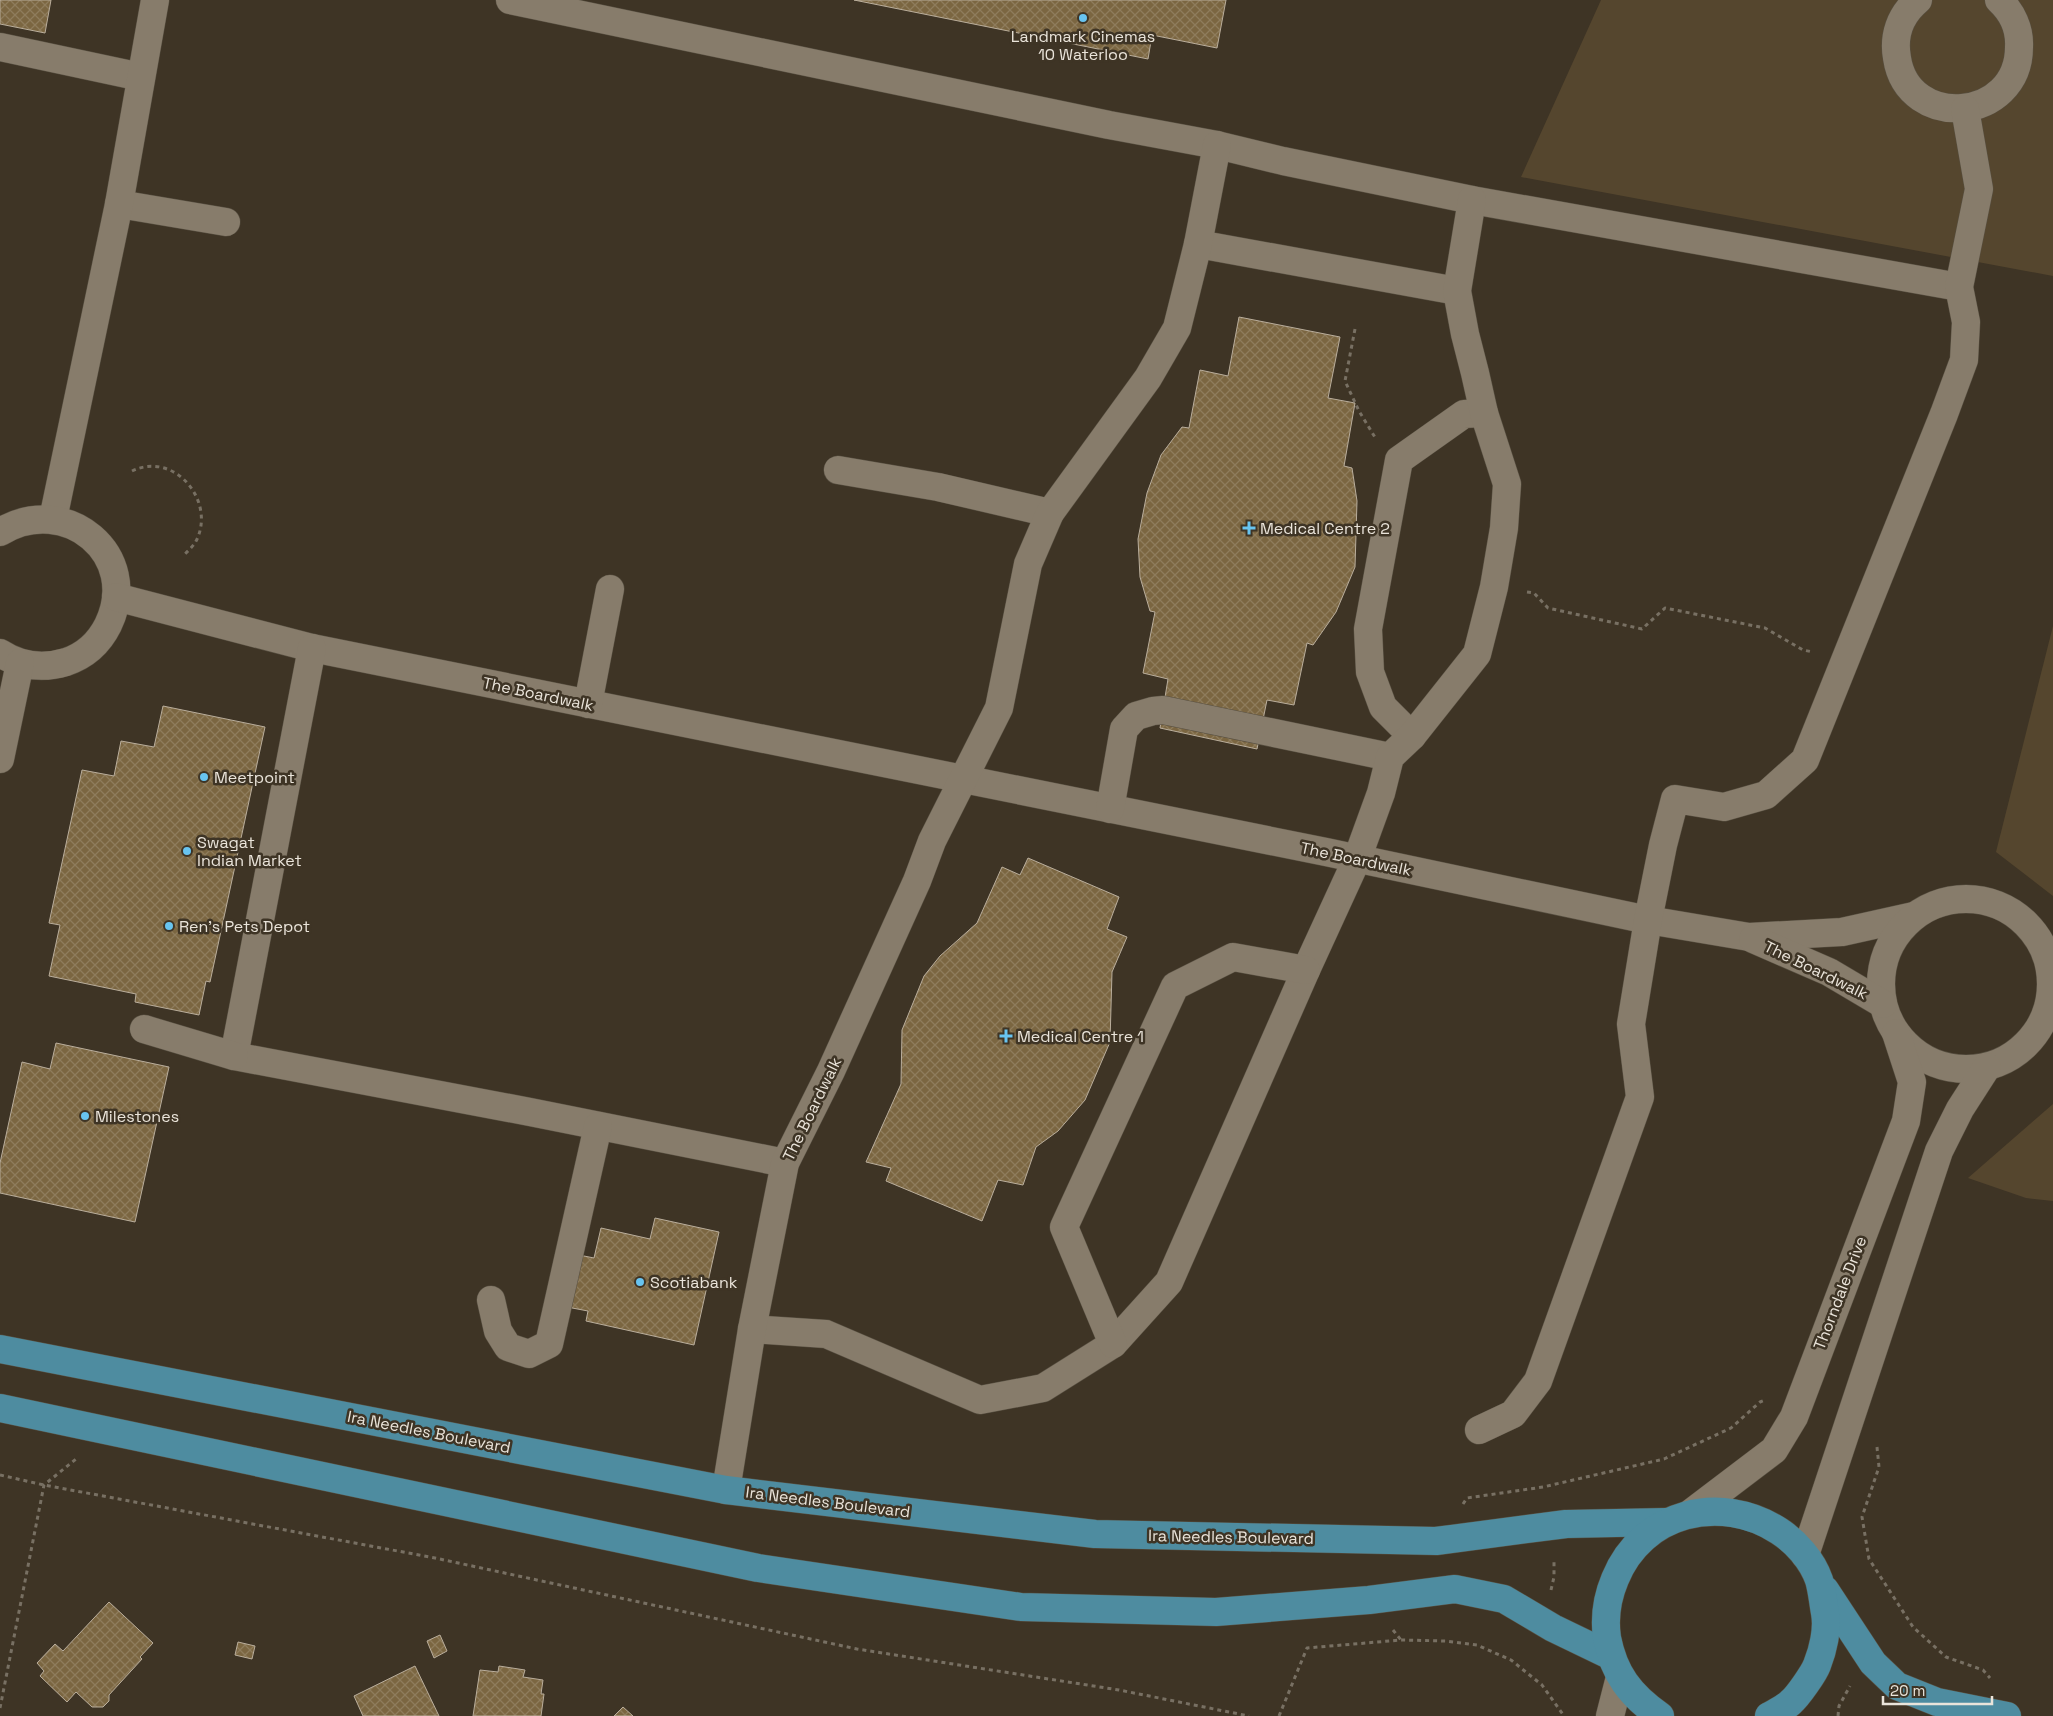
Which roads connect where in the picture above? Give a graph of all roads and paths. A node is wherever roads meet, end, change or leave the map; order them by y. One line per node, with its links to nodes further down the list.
1 (155, 0): 6 (street)
2 (510, 0): 8 (street)
3 (1918, 0): 7 (street)
4 (1999, 0): 7 (street)
5 (0, 46): 6 (street)
6 (141, 77): 10 (street)
7 (1965, 109): 13 (street)
8 (1217, 145): 9 (street); 12 (street)
9 (1472, 200): 13 (street); 14 (street)
10 (119, 204): 11 (street); 21 (street)
11 (226, 222)
12 (1198, 244): 14 (street); 20 (street)
13 (1959, 287): 29 (street)
14 (1457, 291): 16 (street)
15 (1355, 329): 17 (path)
16 (1484, 414): 31 (street); 31 (street)
17 (1377, 441)
18 (838, 470): 20 (street)
19 (132, 471): 23 (path)
20 (1050, 513): 34 (street)
21 (53, 519): 22 (street); 26 (street)
22 (0, 532)
23 (184, 555)
24 (610, 589): 30 (street)
25 (1525, 592): 29 (path)
26 (116, 597): 27 (street, The Boardwalk); 28 (street)
27 (312, 648): 30 (street, The Boardwalk); 46 (street)
28 (10, 658): 33 (street)
29 (1846, 658): 38 (street)
30 (588, 704): 34 (street, The Boardwalk)
31 (1412, 736): 32 (street)
32 (1390, 757): 35 (street); 36 (street)
33 (0, 760)
34 (963, 779): 35 (street, The Boardwalk); 49 (street, The Boardwalk)
35 (1110, 809): 36 (street, The Boardwalk)
36 (1357, 859): 38 (street, The Boardwalk); 41 (street)
37 (1914, 916): 39 (street, The Boardwalk); 40 (street); 42 (street)
38 (1648, 920): 39 (street, The Boardwalk); 56 (street)
39 (1749, 937): 42 (street, The Boardwalk)
40 (2050, 958): 45 (street)
41 (1306, 970): 52 (street); 52 (street)
42 (1883, 1004): 44 (street)
43 (144, 1028): 46 (street)
44 (1896, 1033): 47 (street); 63 (street, Thorndale Drive)
45 (2042, 1036): 47 (street)
46 (234, 1056): 48 (street)
47 (1987, 1067): 64 (street)
48 (598, 1126): 49 (street); 50 (street)
49 (785, 1163): 51 (street, The Boardwalk)
50 (491, 1300)
51 (752, 1329): 52 (street); 61 (street, The Boardwalk)
52 (1113, 1344)
53 (0, 1349): 61 (main road, Ira Needles Boulevard)
54 (1760, 1402): 62 (path)
55 (0, 1408): 57 (main road)
56 (1479, 1430)
57 (111, 1431): 60 (path); 68 (main road)
58 (1876, 1438): 69 (path)
59 (0, 1475): 60 (path)
60 (44, 1485): 71 (path); 72 (path)
61 (726, 1490): 63 (main road, Ira Needles Boulevard)
62 (1467, 1498)
63 (1678, 1518): 64 (main road, Ira Needles Boulevard); 68 (main road)
64 (1805, 1555): 66 (main road, Ira Needles Boulevard)
65 (1554, 1556): 67 (path)
66 (1819, 1580): 77 (main road); 79 (main road)
67 (1548, 1598)
68 (1615, 1666): 75 (street); 76 (main road)
69 (1983, 1670)
70 (1853, 1684): 78 (path)
71 (0, 1708)
72 (1249, 1716)
73 (1279, 1716): 74 (path)
74 (1564, 1716)
75 (1610, 1716)
76 (1660, 1716)
77 (1769, 1716)
78 (1838, 1716)
79 (2007, 1716)

